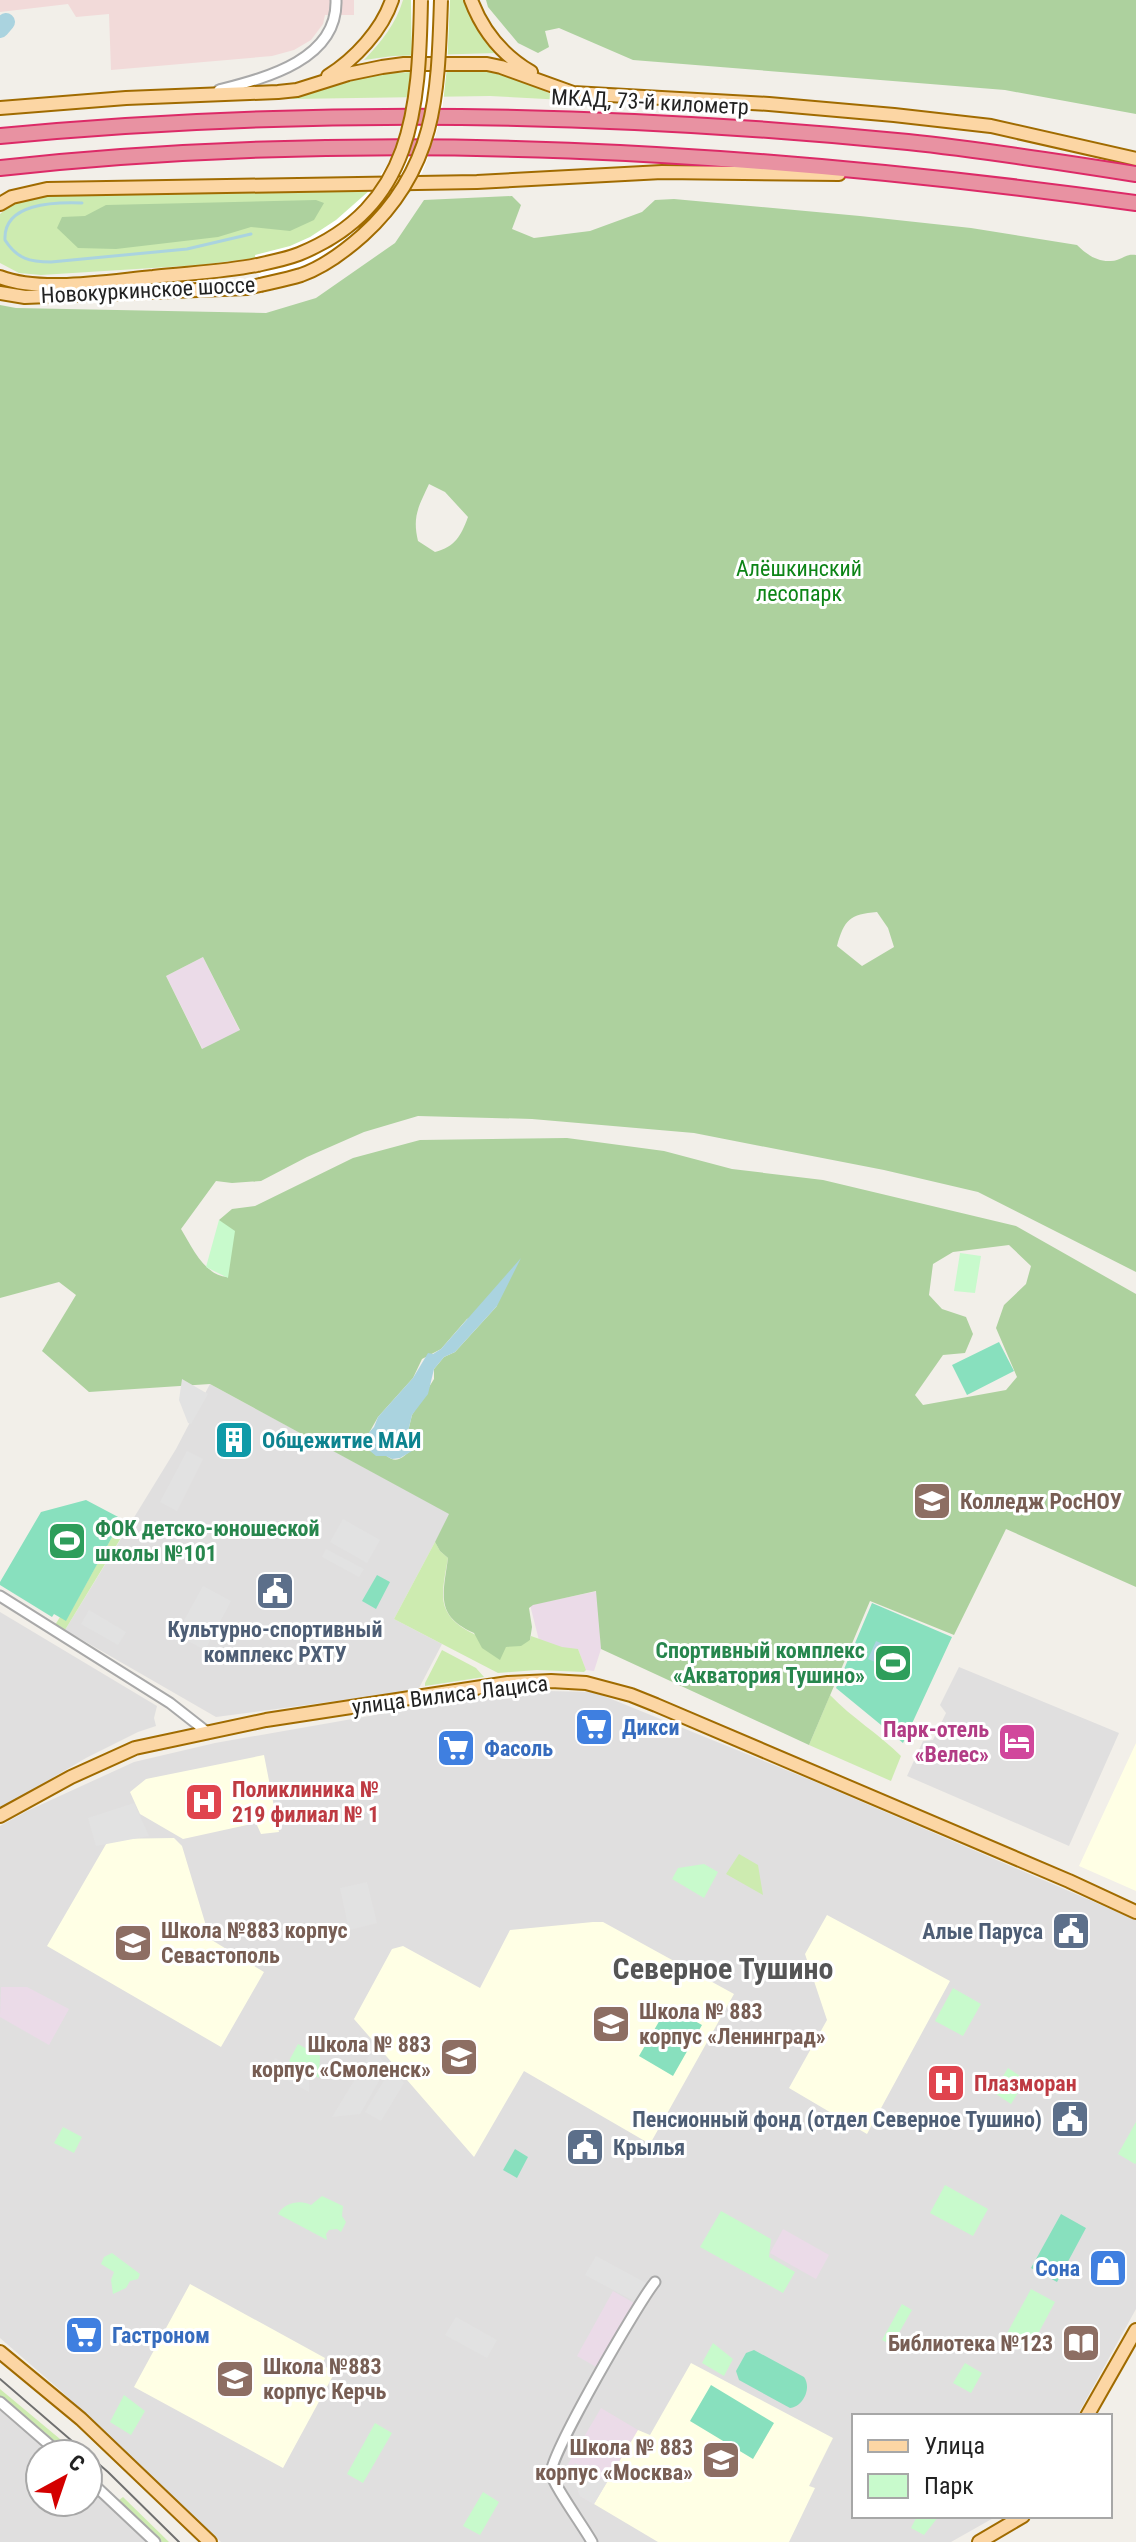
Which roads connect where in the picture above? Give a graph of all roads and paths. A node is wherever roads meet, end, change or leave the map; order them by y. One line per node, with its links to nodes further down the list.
1 (336, 0): 8 (street)
2 (392, 0): 6 (main road)
3 (421, 0): 17 (main road, Новокуркинское шоссе, bridge)
4 (441, 0): 18 (main road, Новокуркинское шоссе, bridge)
5 (471, 0): 7 (main road)
6 (312, 86): 7 (main road); 8 (main road)
7 (557, 89): 11 (main road)
8 (207, 94): 9 (main road)
9 (0, 108)
10 (0, 136): 14 (highway, МКАД, 73-й километр)
11 (1136, 159)
12 (0, 168): 13 (highway)
13 (910, 174): 15 (highway); 16 (main road)
14 (1136, 174)
15 (1136, 203)
16 (0, 204)
17 (1, 278)
18 (0, 293)
19 (0, 1596): 20 (street)
20 (207, 1732): 21 (main road, улица Вилиса Лациса); 22 (main road, улица Вилиса Лациса)
21 (0, 1816)
22 (1136, 1912)
23 (655, 2282): 33 (street)
24 (1136, 2330): 27 (main road)
25 (0, 2352): 32 (main road)
26 (0, 2402): 28 (street)
27 (1088, 2414)
28 (42, 2438)
29 (104, 2494): 31 (street)
30 (1020, 2518): 34 (main road)
31 (155, 2542)
32 (210, 2542)
33 (592, 2542)
34 (979, 2542)

